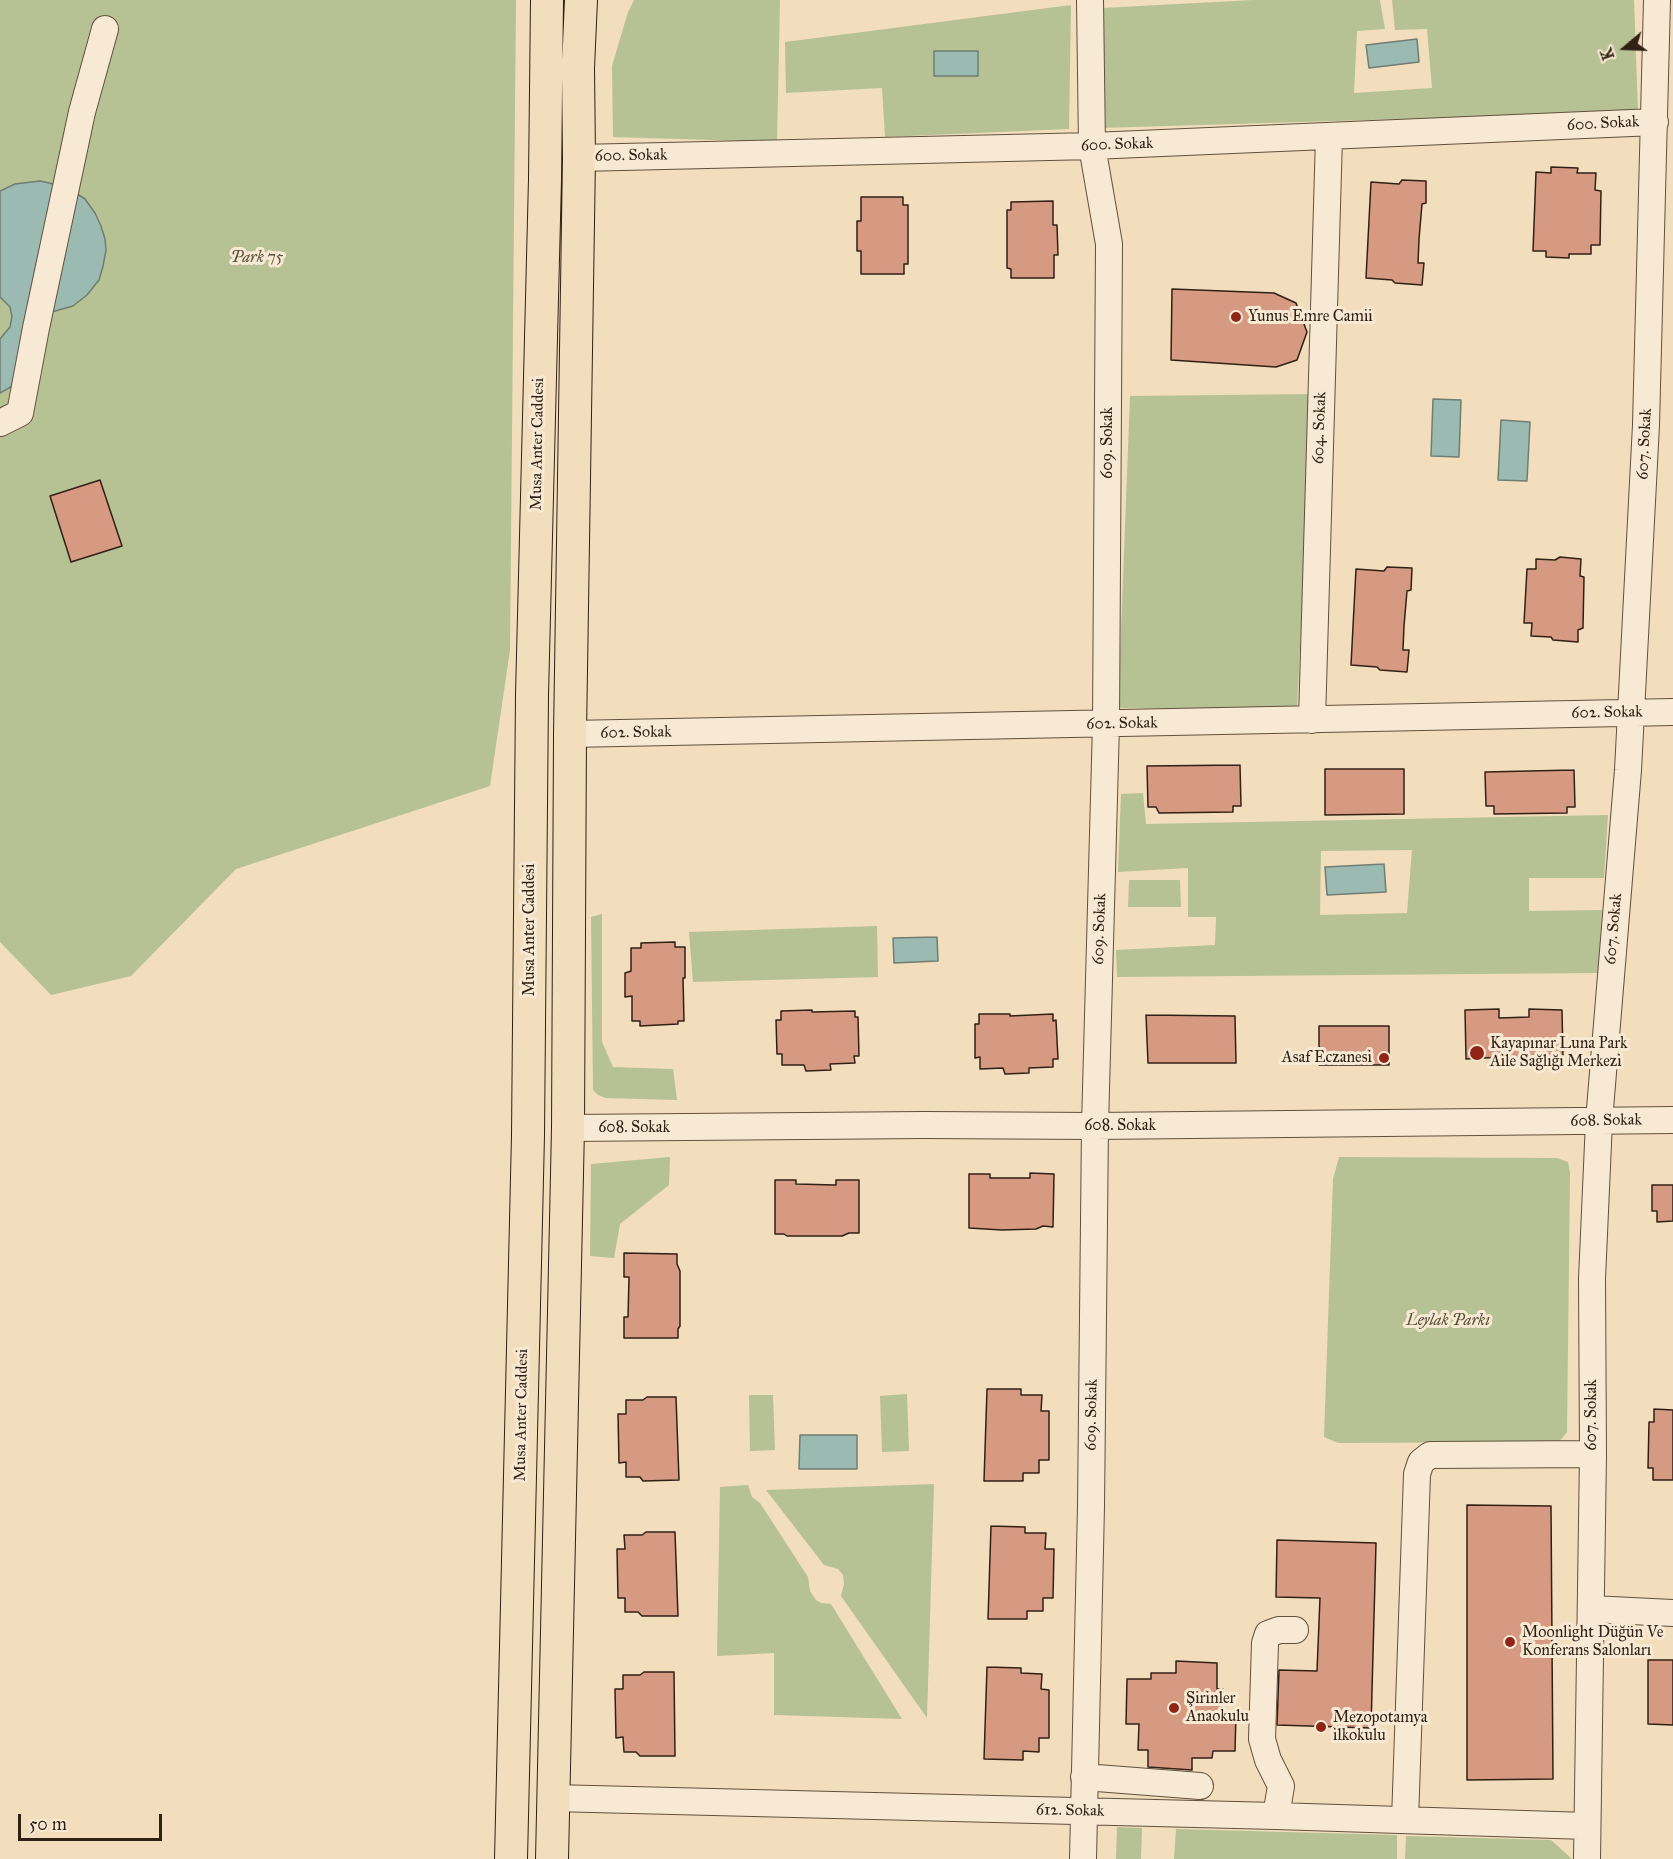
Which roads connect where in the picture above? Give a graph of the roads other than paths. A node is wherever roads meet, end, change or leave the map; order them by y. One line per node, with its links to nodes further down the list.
1 (547, 0): 31 (main road, Musa Anter Caddesi)
2 (581, 0): 9 (main road)
3 (1090, 0): 8 (street, 609. Sokak)
4 (1658, 0): 6 (street, 607. Sokak)
5 (105, 29): 10 (street)
6 (1655, 122): 7 (street, 600. Sokak); 11 (street, 607. Sokak)
7 (1329, 136): 8 (street, 600. Sokak); 13 (street, 604. Sokak)
8 (1092, 146): 9 (street, 600. Sokak); 14 (street, 609. Sokak)
9 (579, 158): 15 (main road)
10 (0, 423)
11 (1631, 712): 12 (street, 602. Sokak); 13 (street, 602. Sokak); 17 (street, 607. Sokak)
12 (1673, 712)
13 (1312, 720): 14 (street, 602. Sokak)
14 (1106, 724): 15 (street, 602. Sokak); 18 (street, 609. Sokak)
15 (570, 734): 19 (main road)
16 (1673, 1120): 17 (street, 608. Sokak)
17 (1599, 1121): 18 (street, 608. Sokak); 20 (street, 607. Sokak)
18 (1095, 1126): 19 (street, 608. Sokak); 24 (street, 609. Sokak)
19 (568, 1128): 26 (main road)
20 (1593, 1454): 21 (street, 607. Sokak); 29 (street)
21 (1591, 1609): 22 (street); 30 (street, 607. Sokak)
22 (1673, 1613)
23 (1295, 1630): 28 (street)
24 (1084, 1777): 25 (street); 27 (street, 609. Sokak)
25 (1200, 1786)
26 (552, 1798): 27 (street, 612. Sokak); 32 (main road)
27 (1084, 1811): 28 (street, 612. Sokak); 33 (street, 609. Sokak)
28 (1276, 1816): 29 (street, 612. Sokak)
29 (1405, 1820): 30 (street, 612. Sokak)
30 (1587, 1826): 34 (street, 607. Sokak)
31 (511, 1859)
32 (552, 1859)
33 (1083, 1859)
34 (1587, 1859)

